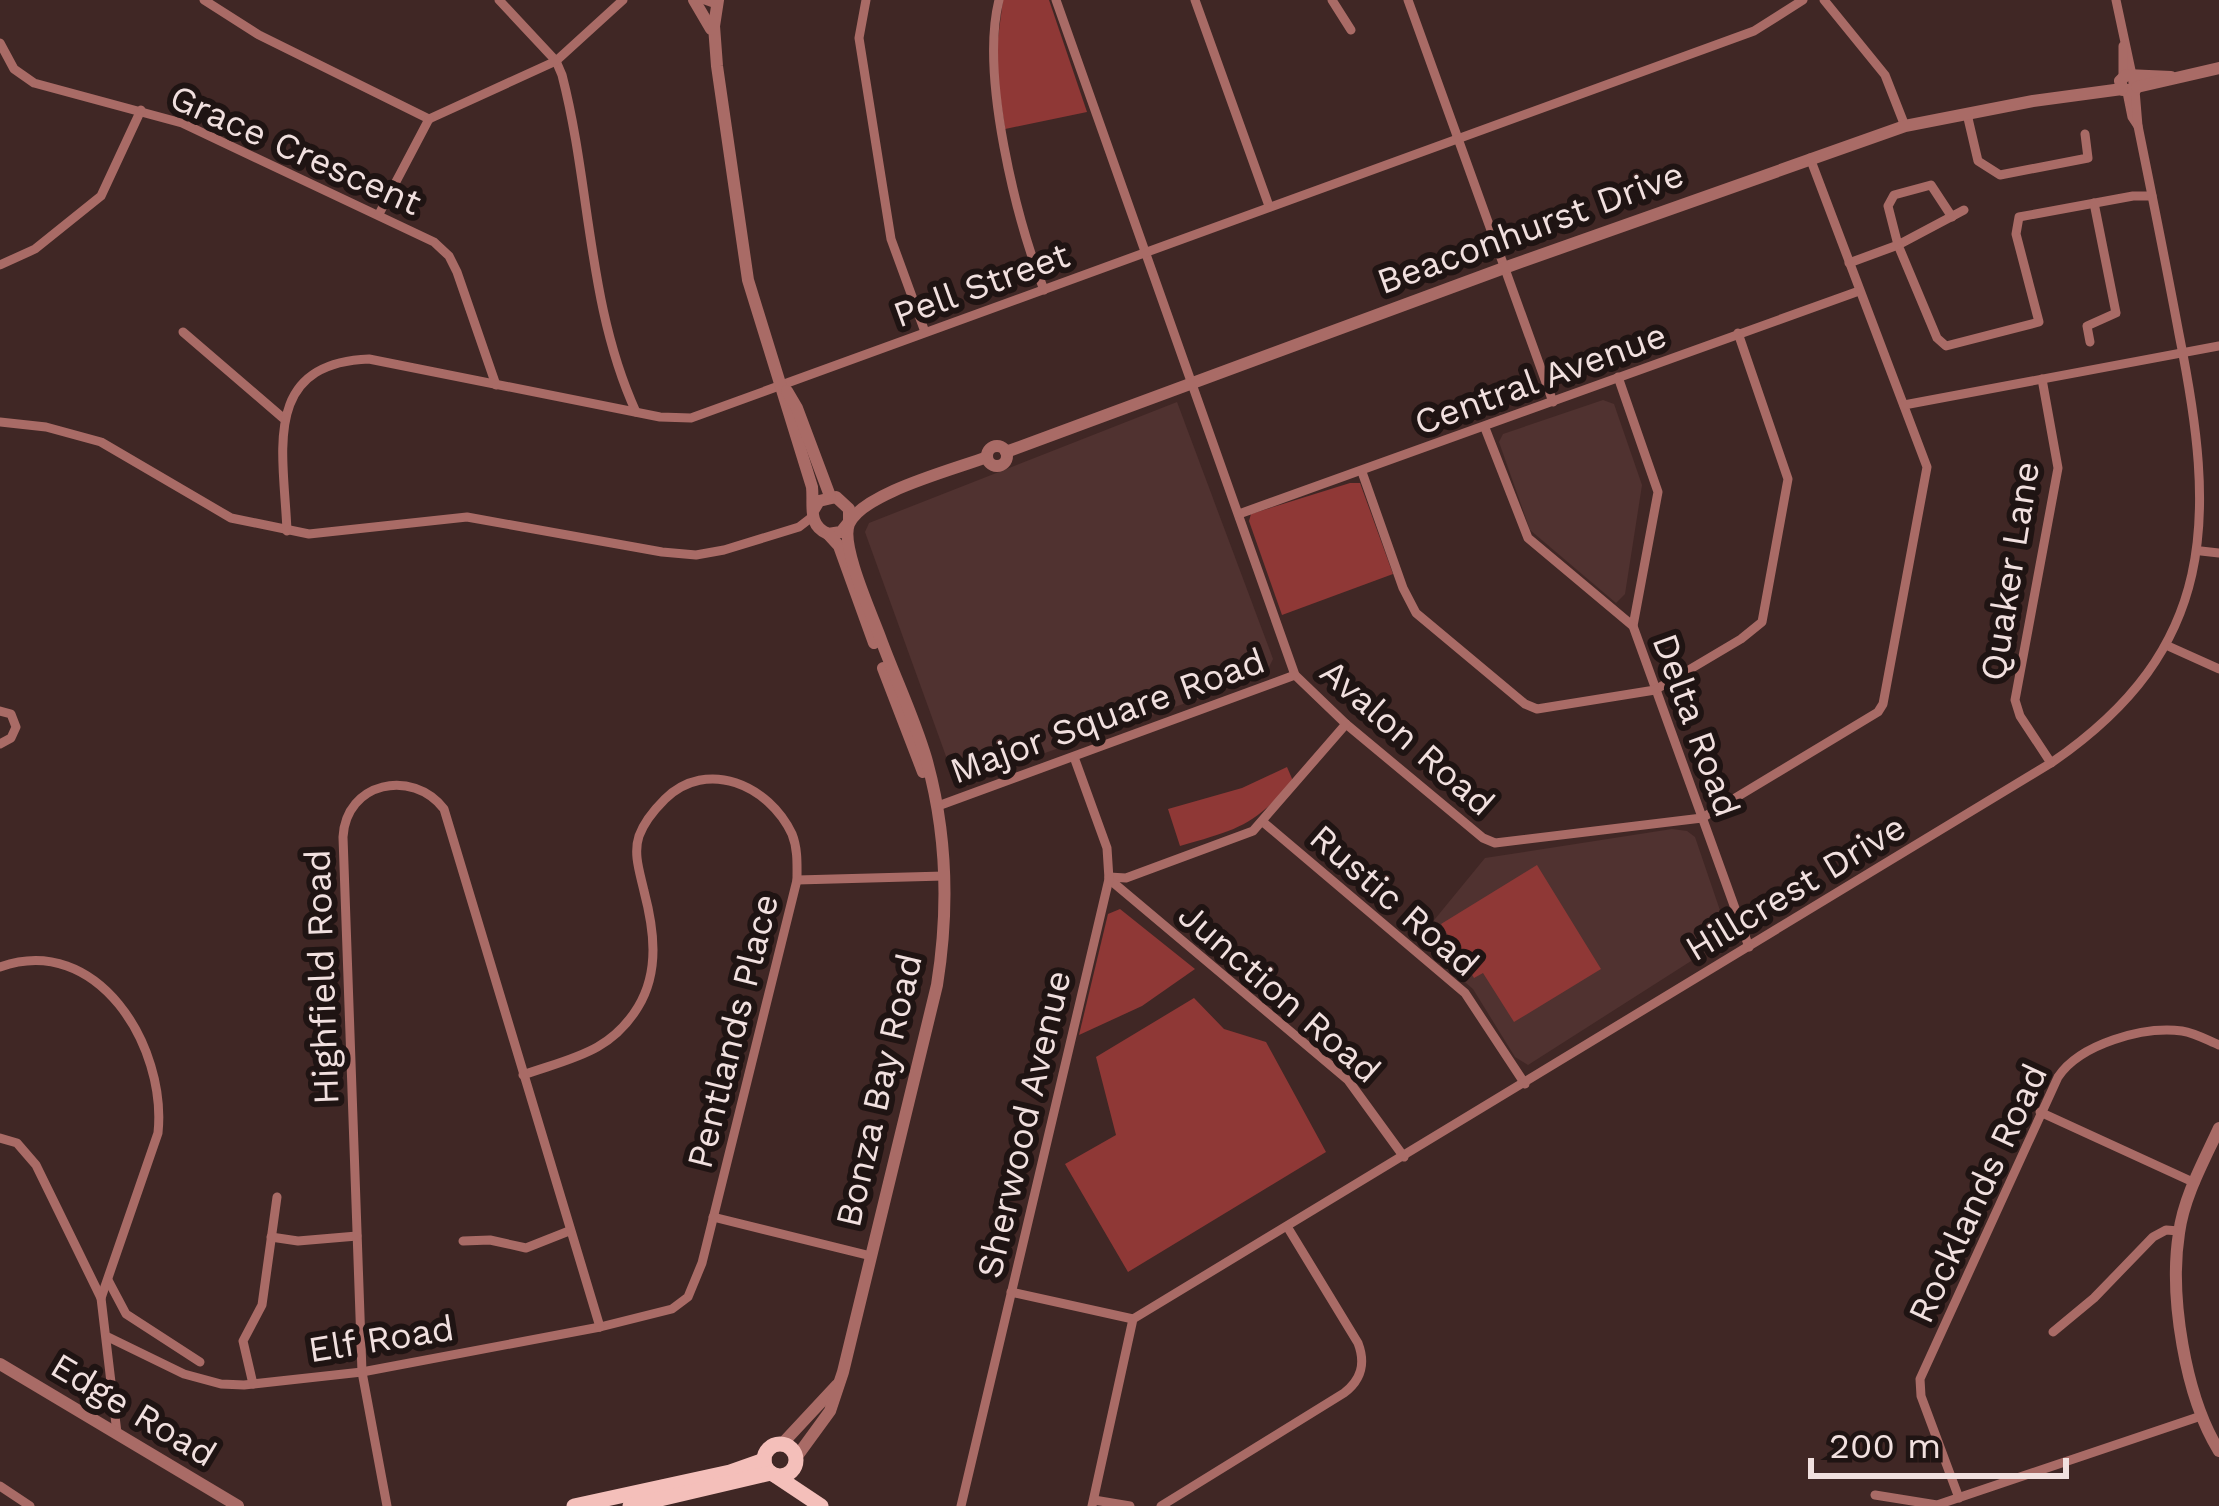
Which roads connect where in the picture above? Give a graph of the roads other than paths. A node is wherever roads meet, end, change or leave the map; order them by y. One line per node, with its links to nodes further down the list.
1 (204, 0): 23 (street)
2 (499, 0): 18 (street)
3 (623, 0): 18 (street)
4 (694, 0): 16 (street)
5 (866, 0): 42 (street)
6 (999, 0): 39 (street)
7 (1056, 0): 35 (street, Avalon Road)
8 (1195, 0): 30 (street)
9 (1332, 0): 15 (street)
10 (1408, 0): 26 (street)
11 (1803, 0): 26 (street, Pell Street)
12 (1824, 0): 24 (street)
13 (2116, 0): 20 (street, Hillcrest Drive)
14 (713, 1): 16 (street)
15 (1351, 30)
16 (714, 35): 51 (street)
17 (0, 44): 21 (street, Grace Crescent)
18 (556, 61): 23 (street); 54 (street)
19 (2219, 68): 20 (street, Beaconhurst Drive)
20 (2129, 83): 22 (street, Beaconhurst Drive); 28 (street, Hillcrest Drive)
21 (142, 110): 32 (street, Grace Crescent); 36 (street)
22 (1967, 114): 24 (street, Beaconhurst Drive); 25 (street)
23 (429, 119): 32 (street)
24 (1905, 126): 27 (street, Beaconhurst Drive)
25 (2085, 134)
26 (1456, 138): 30 (street, Pell Street); 38 (street)
27 (1810, 158): 37 (street, Avalon Road); 38 (street, Beaconhurst Drive)
28 (2152, 196): 29 (street); 46 (street, Hillcrest Drive)
29 (2094, 203): 34 (street); 44 (street)
30 (1269, 206): 35 (street, Pell Street)
31 (1964, 210): 33 (street)
32 (380, 214): 50 (street, Grace Crescent)
33 (1952, 217): 34 (street); 34 (street)
34 (1898, 245): 37 (street)
35 (1147, 252): 39 (street, Pell Street); 49 (street, Avalon Road)
36 (3, 261)
37 (1849, 263): 40 (street, Avalon Road)
38 (1504, 268): 49 (street, Beaconhurst Drive); 52 (street)
39 (1044, 290): 42 (street, Pell Street)
40 (1859, 291): 43 (street, Central Avenue); 53 (street, Avalon Road)
41 (183, 332): 55 (street)
42 (925, 332): 51 (street, Pell Street)
43 (1738, 333): 47 (street, Central Avenue); 73 (street)
44 (2090, 342)
45 (2219, 346): 46 (street)
46 (2183, 354): 48 (street); 67 (street, Hillcrest Drive)
47 (1618, 377): 52 (street, Central Avenue); 69 (street)
48 (2042, 379): 53 (street); 78 (street, Quaker Lane)
49 (1192, 382): 59 (street, Beaconhurst Drive); 62 (street, Avalon Road)
50 (496, 385): 54 (street, Pell Street); 55 (street, Pell Street)
51 (783, 385): 54 (street, Pell Street); 60 (street); 61 (street)
52 (1553, 402): 57 (street, Central Avenue)
53 (1904, 405): 80 (street, Avalon Road)
54 (636, 412)
55 (283, 418): 65 (street)
56 (0, 422): 65 (street)
57 (1485, 428): 58 (street, Central Avenue); 69 (street, Delta Road)
58 (1362, 472): 62 (street, Central Avenue); 73 (street)
59 (880, 497): 60 (street); 63 (street)
60 (836, 498): 61 (street); 63 (street)
61 (812, 514): 64 (street); 66 (street)
62 (1239, 514): 72 (street, Avalon Road)
63 (849, 522): 66 (street); 79 (street, Bonza Bay Road)
64 (799, 526): 65 (street); 66 (street)
65 (287, 531)
66 (825, 533): 79 (street, Bonza Bay Road)
67 (2200, 551): 68 (street); 70 (street, Hillcrest Drive)
68 (2219, 553)
69 (1633, 626): 73 (street, Delta Road)
70 (2168, 646): 71 (street); 78 (street, Hillcrest Drive)
71 (2219, 670)
72 (1295, 676): 75 (street, Avalon Road); 77 (street, Major Square Road)
73 (1655, 690): 80 (street, Delta Road)
74 (0, 711): 76 (street)
75 (1346, 724): 80 (street, Avalon Road); 81 (street)
76 (0, 744)
77 (1074, 757): 79 (street, Major Square Road); 83 (street, Sherwood Avenue)
78 (2051, 763): 85 (street, Hillcrest Drive)
79 (938, 806): 82 (street, Bonza Bay Road)
80 (1702, 818): 85 (street, Delta Road)
81 (1263, 822): 83 (street); 89 (street, Rustic Road)
82 (944, 876): 84 (street); 103 (street, Bonza Bay Road)
83 (1109, 878): 93 (street, Junction Road); 105 (street, Sherwood Avenue)
84 (797, 880): 88 (street, Pentlands Place); 96 (street, Pentlands Place)
85 (1749, 947): 89 (street, Hillcrest Drive)
86 (0, 967): 104 (street)
87 (2219, 1045): 90 (street, Rocklands Road)
88 (523, 1075): 98 (street, Highfield Road); 100 (street, Highfield Road)
89 (1526, 1084): 93 (street, Hillcrest Drive)
90 (2040, 1112): 94 (street); 125 (street, Rocklands Road)
91 (2219, 1128): 94 (street)
92 (0, 1138): 106 (street)
93 (1404, 1157): 97 (street, Hillcrest Drive)
94 (2195, 1183): 99 (street)
95 (277, 1197): 101 (street)
96 (713, 1217): 103 (street); 107 (street, Pentlands Place)
97 (1288, 1228): 108 (street, Hillcrest Drive); 135 (street)
98 (569, 1231): 102 (street); 109 (street, Highfield Road)
99 (2179, 1231): 110 (street); 117 (street)
100 (357, 1236): 101 (street); 114 (street, Highfield Road)
101 (271, 1237): 115 (street)
102 (463, 1241)
103 (871, 1256): 116 (street, Bonza Bay Road)
104 (108, 1280): 106 (street); 112 (street)
105 (1012, 1292): 108 (street); 133 (street, Sherwood Avenue)
106 (100, 1298): 111 (street)
107 (669, 1310): 109 (street, Elf Road)
108 (1133, 1319): 126 (street)
109 (600, 1327): 114 (street, Elf Road)
110 (2054, 1332)
111 (108, 1337): 115 (street, Elf Road); 118 (street)
112 (200, 1362)
113 (0, 1364): 118 (street, Edge Road)
114 (362, 1372): 115 (street, Elf Road); 129 (street, Highfield Road)
115 (254, 1384)
116 (838, 1384): 119 (street, Bonza Bay Road); 121 (street, Bonza Bay Road)
117 (2200, 1416): 120 (street); 125 (street)
118 (118, 1433): 128 (street, Edge Road)
119 (782, 1444): 121 (main road); 122 (main road)
120 (2219, 1450)
121 (795, 1461): 122 (main road); 132 (main road)
122 (770, 1470): 130 (main road); 131 (main road); 132 (main road)
123 (0, 1486): 127 (street)
124 (1875, 1495): 125 (street)
125 (1959, 1498)
126 (1093, 1503): 134 (street)
127 (30, 1506)
128 (238, 1506)
129 (387, 1506)
130 (574, 1506)
131 (630, 1506)
132 (823, 1506)
133 (961, 1506)
134 (1130, 1506)
135 (1161, 1506)

